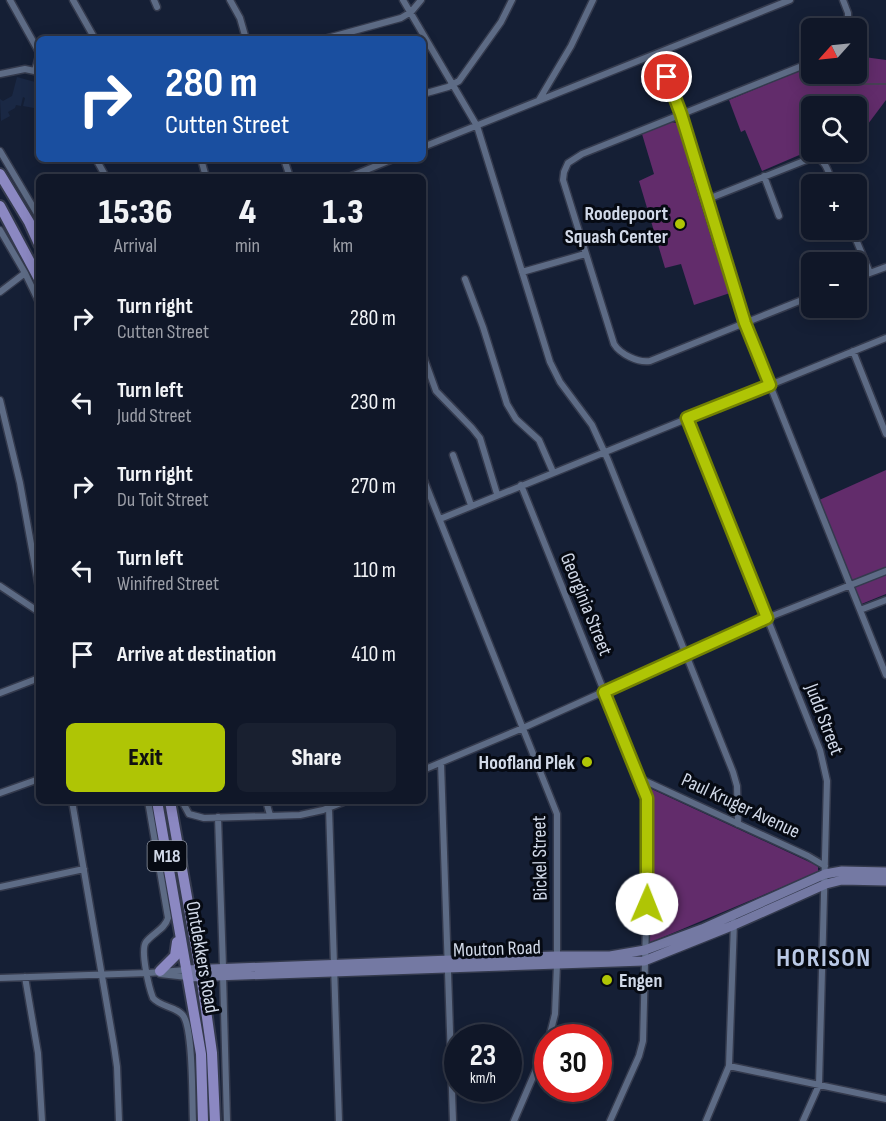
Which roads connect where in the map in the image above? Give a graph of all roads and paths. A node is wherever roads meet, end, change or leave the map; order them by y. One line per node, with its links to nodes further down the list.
1 (10, 0): 19 (street)
2 (73, 0): 14 (street)
3 (154, 0): 11 (street)
4 (230, 0): 15 (street)
5 (404, 0): 12 (street)
6 (421, 0): 12 (street)
7 (512, 0): 24 (street)
8 (593, 0): 26 (street)
9 (790, 0): 20 (street)
10 (845, 3): 13 (street)
11 (157, 7)
12 (411, 12): 16 (street); 17 (street)
13 (849, 18)
14 (93, 36)
15 (245, 36)
16 (335, 36)
17 (425, 36)
18 (426, 38): 24 (street)
19 (36, 48)
20 (657, 54): 26 (street); 27 (street)
21 (801, 66): 27 (street)
22 (36, 72): 23 (street)
23 (0, 74)
24 (453, 85): 25 (street); 28 (street)
25 (426, 93)
26 (539, 100): 28 (street)
27 (681, 114): 36 (street); 43 (street)
28 (477, 126): 29 (street); 45 (street)
29 (426, 146)
30 (0, 151): 38 (street)
31 (388, 162): 33 (street)
32 (0, 174): 41 (main road)
33 (367, 174)
34 (829, 174): 35 (street)
35 (764, 176): 36 (street); 39 (street)
36 (708, 199): 54 (street)
37 (0, 206): 47 (main road)
38 (36, 213)
39 (779, 216)
40 (0, 230): 46 (street)
41 (36, 237)
42 (856, 240): 48 (street)
43 (585, 254): 45 (street); 54 (street)
44 (886, 267): 48 (street)
45 (522, 272): 62 (street)
46 (25, 273): 51 (street); 52 (street)
47 (36, 273)
48 (870, 273): 49 (street)
49 (867, 274)
50 (465, 279): 64 (street)
51 (0, 292)
52 (36, 296)
53 (801, 300): 54 (street)
54 (745, 323): 58 (street)
55 (886, 338): 56 (street)
56 (853, 351): 58 (street); 61 (street)
57 (426, 364): 67 (street)
58 (770, 385): 60 (street); 72 (street)
59 (0, 400): 70 (street)
60 (687, 418): 62 (street); 77 (street, Judd Street)
61 (886, 434)
62 (604, 451): 64 (street); 78 (street)
63 (453, 456): 68 (street)
64 (553, 471): 66 (street)
65 (426, 485): 69 (street, Bickel Street)
66 (520, 485): 67 (street); 81 (street, Georginia Street)
67 (497, 494): 68 (street)
68 (471, 505): 69 (street)
69 (440, 519): 83 (street, Bickel Street)
70 (36, 571)
71 (886, 571): 72 (street)
72 (850, 585): 76 (street); 77 (street)
73 (0, 586): 75 (street)
74 (886, 600): 76 (street)
75 (36, 610)
76 (860, 610): 79 (street)
77 (767, 618): 78 (street); 102 (street, Judd Street)
78 (686, 655): 81 (street); 99 (street)
79 (886, 675)
80 (36, 679): 82 (street)
81 (604, 692): 83 (street); 86 (street, Georginia Street)
82 (0, 693)
83 (523, 728): 84 (street); 108 (street, Bickel Street)
84 (441, 763): 85 (street); 110 (street)
85 (426, 769)
86 (640, 778): 99 (street, Paul Kruger Avenue); 107 (street, Georginia Street)
87 (36, 780): 88 (street)
88 (0, 792)
89 (73, 804): 100 (street)
90 (149, 804): 113 (street, Ontdekkers Road)
91 (158, 804): 105 (main road, Ontdekkers Road / M18)
92 (171, 804): 114 (main road, Ontdekkers Road / M18)
93 (183, 804): 98 (street)
94 (267, 804): 97 (street)
95 (339, 804): 96 (street)
96 (329, 808): 97 (street); 111 (street)
97 (270, 815): 98 (street)
98 (218, 817): 112 (street, Ontdekkers Road)
99 (738, 824): 102 (street, Paul Kruger Avenue)
100 (84, 869): 104 (street); 116 (street)
101 (886, 872): 102 (main road)
102 (825, 875): 103 (main road); 106 (main road, Mouton Road); 122 (street, Judd Street)
103 (886, 881)
104 (0, 887)
105 (176, 911): 113 (main road); 115 (main road, Ontdekkers Road / M18)
106 (733, 920): 107 (main road, Mouton Road); 109 (main road, Mouton Road); 120 (street)
107 (645, 950): 108 (main road, Mouton Road); 109 (street, Georginia Street)
108 (556, 960): 109 (main road, Mouton Road); 110 (main road, Mouton Road); 119 (street, Bickel Street)
109 (644, 962): 133 (street, Georginia Street)
110 (447, 964): 111 (main road, Mouton Road); 131 (street)
111 (334, 967): 112 (main road, Mouton Road); 130 (street)
112 (223, 971): 114 (main road, Mouton Road); 129 (street, Ontdekkers Road)
113 (154, 972): 115 (street, Mouton Road); 116 (street, Mouton Road); 126 (street, Ontdekkers Road)
114 (201, 972): 115 (main road, Mouton Road); 128 (main road, Ontdekkers Road / M18)
115 (186, 973): 127 (main road, Ontdekkers Road / M18)
116 (103, 974): 117 (street, Mouton Road); 125 (street)
117 (25, 977): 118 (street, Mouton Road); 124 (street)
118 (0, 978)
119 (552, 1024)
120 (729, 1066): 122 (street); 134 (street)
121 (534, 1073): 132 (street, Bickel Street)
122 (819, 1085): 123 (street); 135 (street, Judd Street)
123 (886, 1099)
124 (42, 1121)
125 (119, 1121)
126 (193, 1121)
127 (203, 1121)
128 (215, 1121)
129 (227, 1121)
130 (339, 1121)
131 (453, 1121)
132 (514, 1121)
133 (610, 1121)
134 (706, 1121)
135 (803, 1121)

